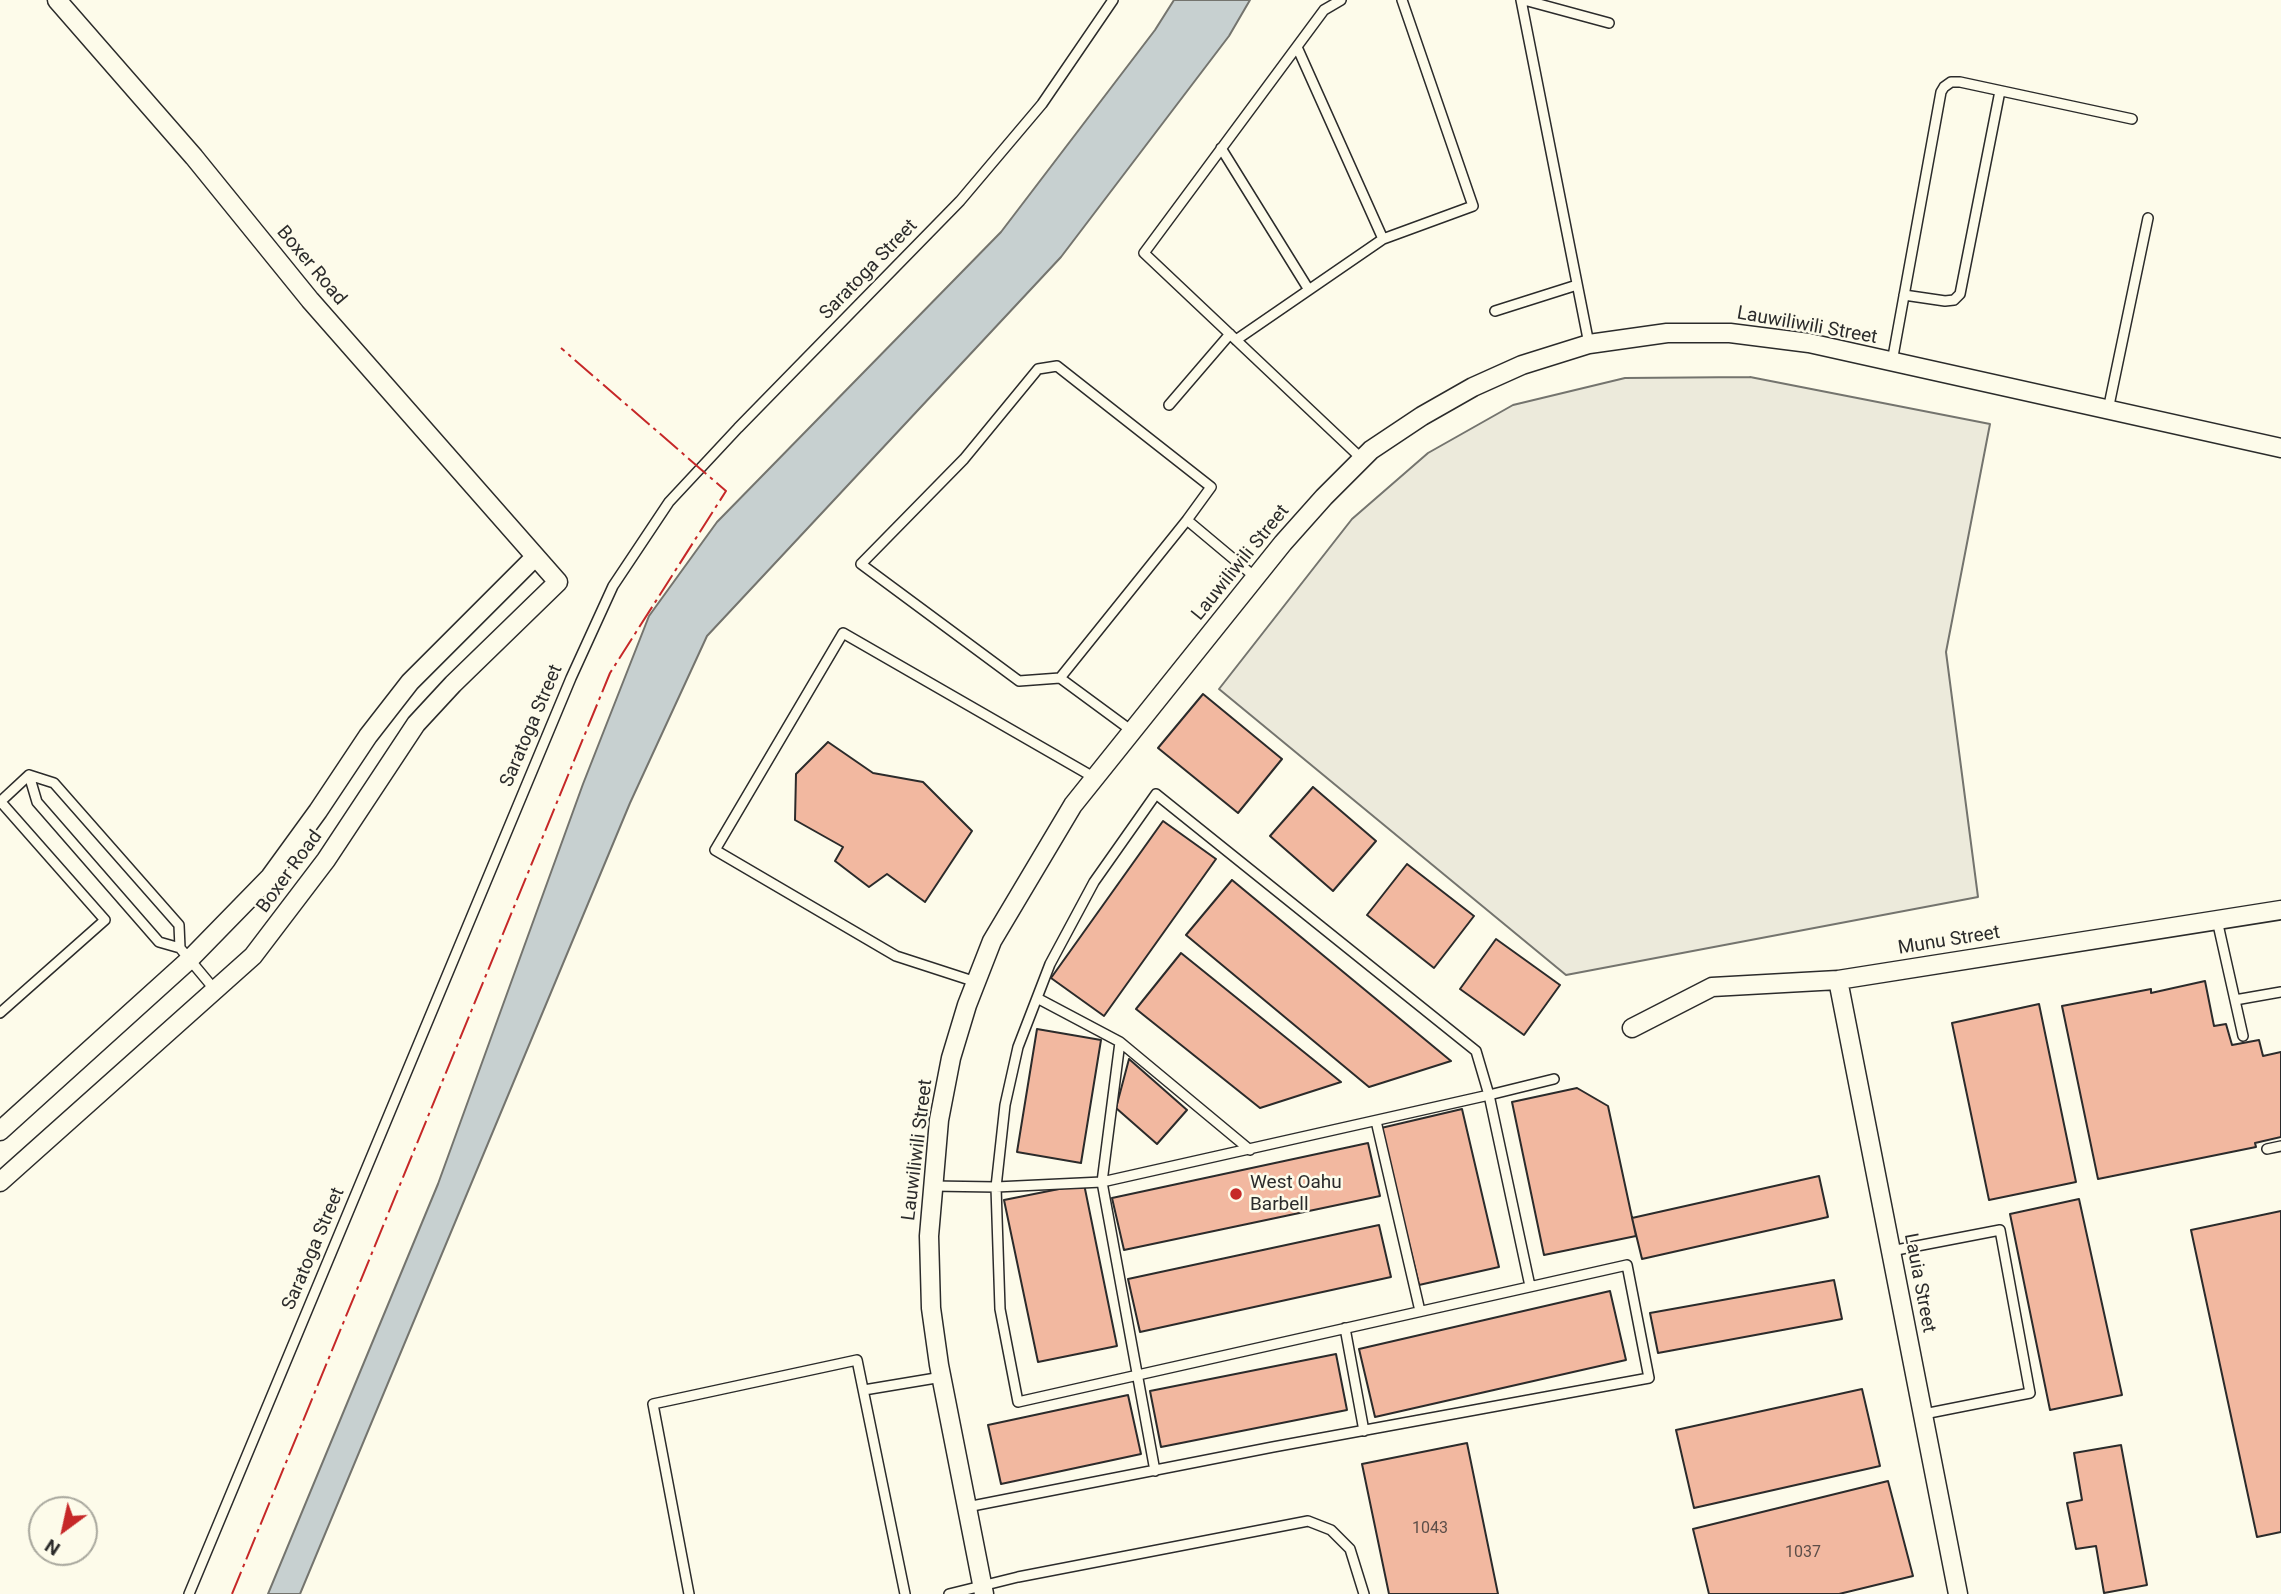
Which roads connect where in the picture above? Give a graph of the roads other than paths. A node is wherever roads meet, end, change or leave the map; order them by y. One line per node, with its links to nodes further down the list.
1 (57, 0): 25 (street, Boxer Road)
2 (1113, 0): 68 (lane, Saratoga Street)
3 (1340, 0): 7 (lane)
4 (1402, 0): 12 (lane)
5 (1523, 0): 6 (lane); 13 (lane)
6 (1609, 23)
7 (1297, 47): 10 (lane); 12 (lane)
8 (2000, 90): 9 (lane); 15 (lane); 15 (lane)
9 (2132, 119)
10 (1221, 148): 14 (lane); 17 (lane)
11 (2148, 218): 21 (lane)
12 (1384, 239): 14 (lane)
13 (1577, 285): 16 (lane); 18 (lane)
14 (1309, 290): 17 (lane)
15 (1904, 295): 19 (lane)
16 (1495, 311)
17 (1233, 337): 20 (lane); 23 (lane)
18 (1589, 344): 19 (street, Lauwiliwili Street); 23 (street, Lauwiliwili Street)
19 (1892, 362): 21 (street, Lauwiliwili Street)
20 (1169, 405)
21 (2108, 410): 22 (street, Lauwiliwili Street)
22 (2281, 449)
23 (1362, 459): 26 (street, Lauwiliwili Street)
24 (1187, 520): 26 (lane); 27 (lane); 27 (lane)
25 (535, 557): 34 (street, Boxer Road); 37 (street, Boxer Road)
26 (1255, 577): 28 (street, Lauwiliwili Street)
27 (1060, 678): 28 (lane)
28 (1132, 731): 30 (street, Lauwiliwili Street)
29 (29, 775): 31 (lane); 34 (lane); 34 (lane)
30 (1095, 778): 36 (street, Lauwiliwili Street); 36 (lane)
31 (0, 802): 41 (lane)
32 (2281, 909): 33 (street, Munu Street)
33 (2217, 920): 35 (street, Munu Street); 40 (lane)
34 (185, 954): 37 (lane); 48 (street, Boxer Road)
35 (1838, 979): 42 (street, Munu Street); 56 (street, Lauia Street)
36 (976, 982): 54 (street, Lauwiliwili Street)
37 (215, 990): 52 (street, Boxer Road)
38 (2281, 992): 40 (lane)
39 (1037, 998): 44 (lane); 46 (lane); 55 (lane)
40 (2235, 1000): 43 (lane)
41 (0, 1013)
42 (1632, 1028)
43 (2243, 1036)
44 (1120, 1042): 51 (lane); 53 (lane)
45 (1554, 1079): 46 (lane)
46 (1489, 1095): 47 (lane); 57 (lane)
47 (1376, 1121): 51 (lane); 58 (lane)
48 (0, 1130)
49 (2281, 1146): 50 (lane)
50 (2267, 1149)
51 (1250, 1150): 53 (lane)
52 (0, 1182)
53 (1102, 1182): 55 (lane); 60 (lane)
54 (932, 1186): 55 (lane); 61 (street, Lauwiliwili Street)
55 (996, 1187): 60 (lane)
56 (1891, 1251): 63 (street, Lauia Street); 63 (lane)
57 (1530, 1286): 58 (lane); 64 (lane)
58 (1420, 1311): 59 (lane)
59 (1345, 1328): 60 (lane); 64 (lane)
60 (1138, 1376): 65 (lane)
61 (942, 1377): 62 (lane); 66 (street, Lauwiliwili Street)
62 (864, 1390): 69 (lane); 70 (lane)
63 (1924, 1414): 73 (street, Lauia Street)
64 (1364, 1431): 65 (lane)
65 (1156, 1471): 66 (lane)
66 (967, 1507): 67 (street, Lauwiliwili Street)
67 (983, 1590): 71 (lane); 72 (lane)
68 (189, 1594)
69 (689, 1594)
70 (905, 1594)
71 (949, 1594)
72 (1364, 1594)
73 (1958, 1594)

